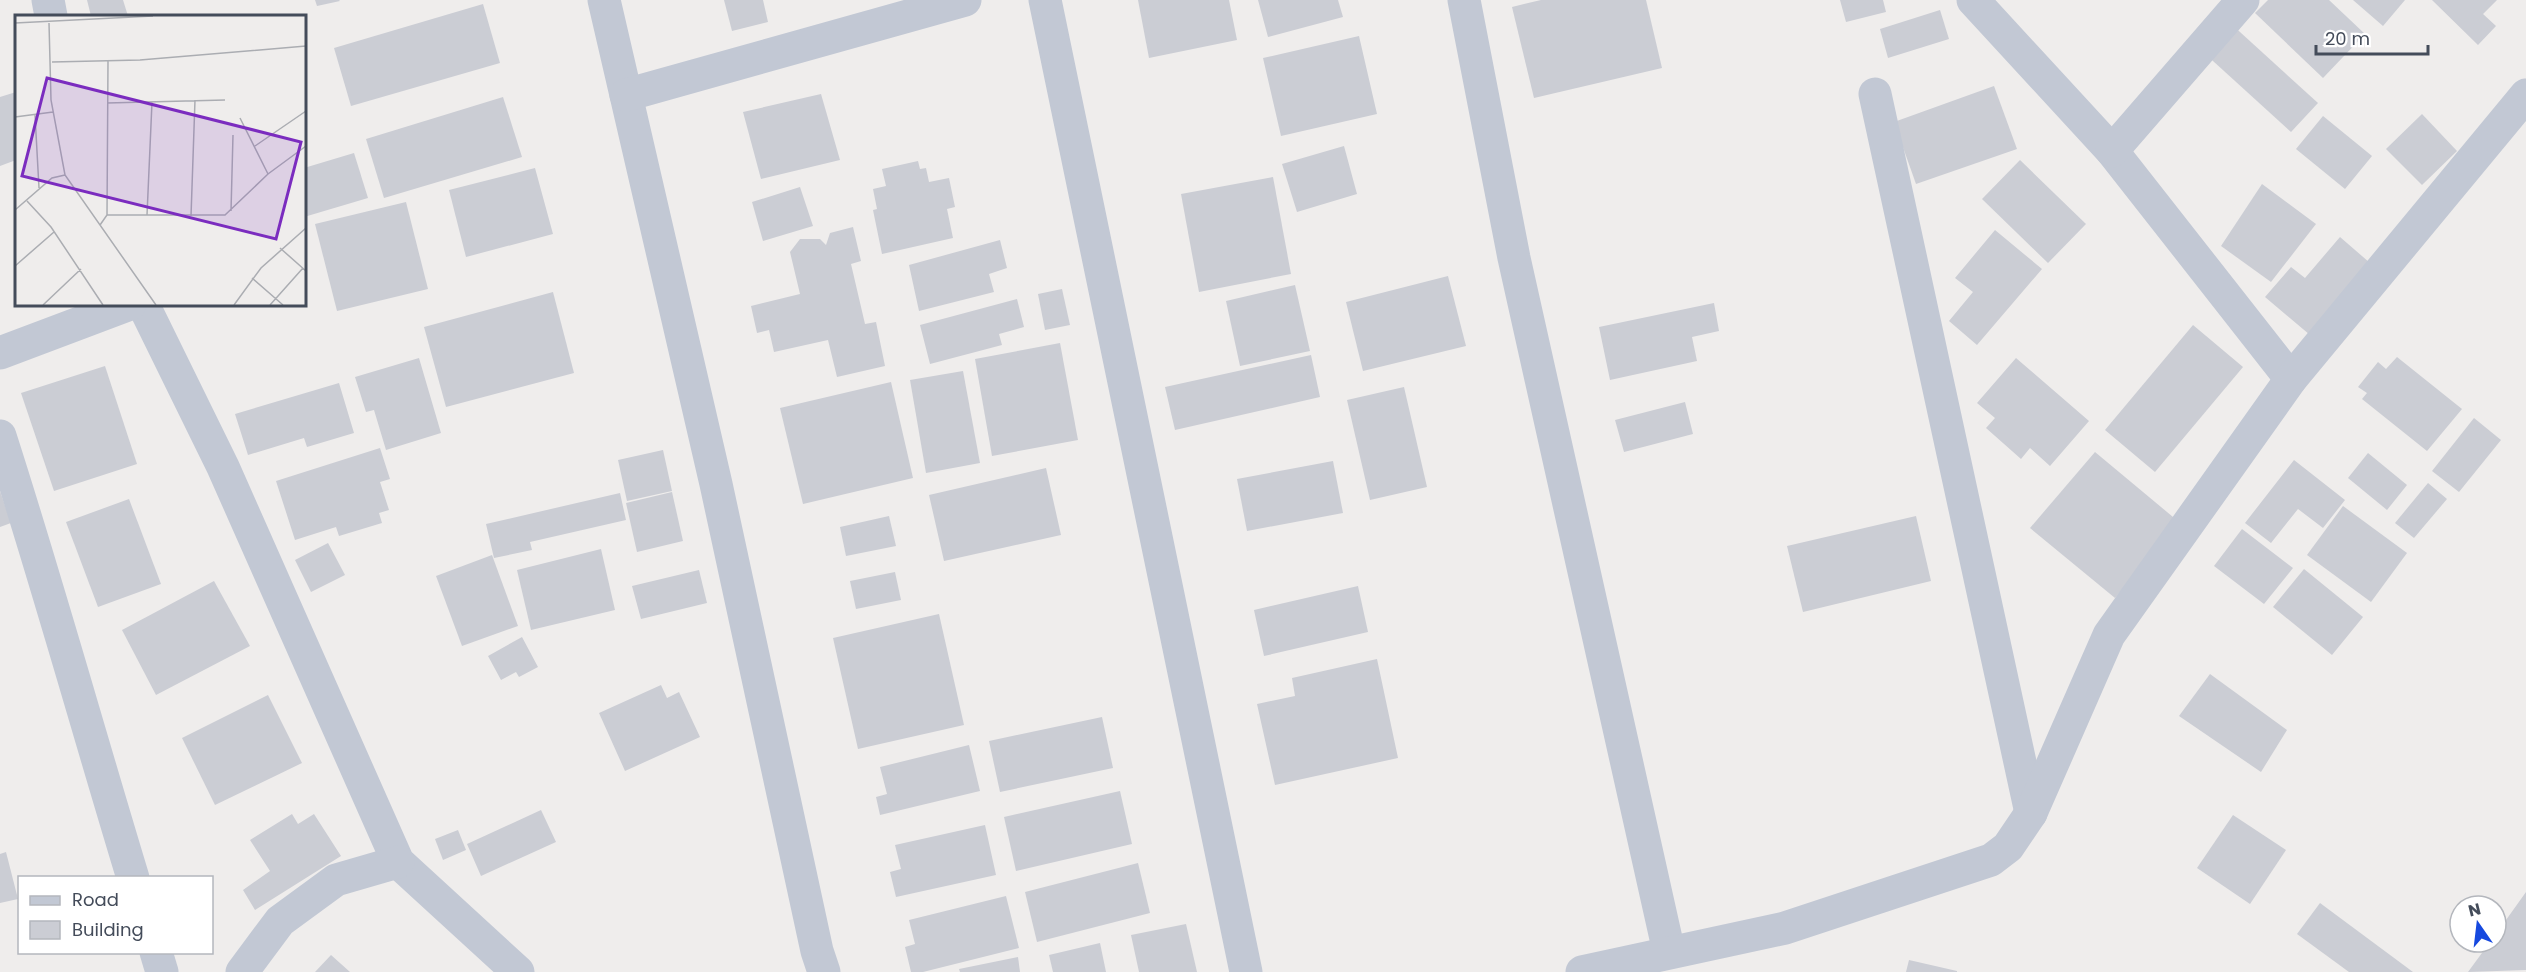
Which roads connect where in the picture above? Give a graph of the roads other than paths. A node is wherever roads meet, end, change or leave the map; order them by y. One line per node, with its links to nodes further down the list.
1 (48, 0): 8 (street)
2 (604, 0): 10 (street)
3 (965, 0): 10 (street)
4 (1045, 0): 27 (street)
5 (1464, 0): 21 (street)
6 (1973, 0): 12 (street)
7 (2243, 0): 12 (street)
8 (51, 15)
9 (1875, 94): 18 (street)
10 (626, 95): 26 (street)
11 (2526, 95): 16 (street)
12 (2112, 152): 16 (street)
13 (125, 306): 15 (street)
14 (144, 306): 19 (street)
15 (0, 353)
16 (2291, 379): 18 (street)
17 (0, 436): 20 (street)
18 (2031, 813): 21 (street)
19 (398, 862): 24 (street); 25 (street)
20 (132, 876)
21 (1669, 952): 28 (street)
22 (157, 954): 23 (street)
23 (162, 972)
24 (242, 972)
25 (518, 972)
26 (824, 972)
27 (1246, 972)
28 (1582, 972)

